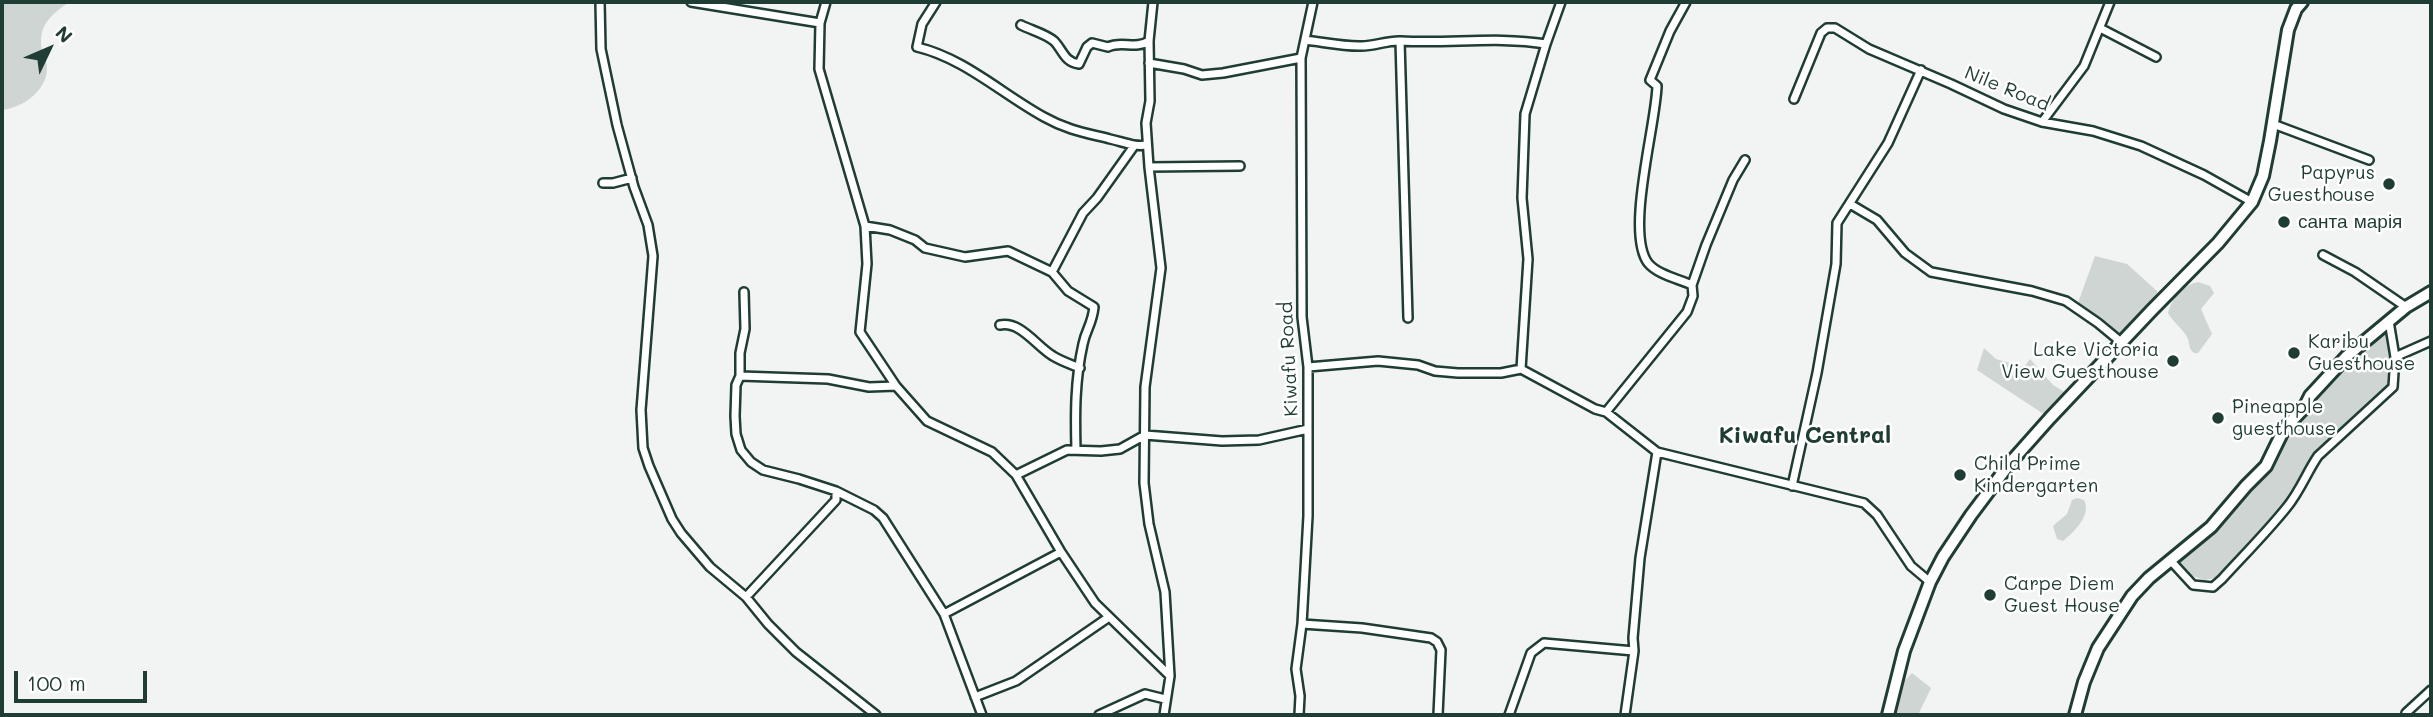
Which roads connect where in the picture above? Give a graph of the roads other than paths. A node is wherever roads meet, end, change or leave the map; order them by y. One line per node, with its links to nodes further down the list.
1 (600, 2): 31 (street)
2 (691, 2): 11 (street)
3 (826, 2): 11 (street)
4 (936, 2): 26 (street)
5 (1153, 2): 15 (street)
6 (1313, 2): 14 (street, Kiwafu Road)
7 (1561, 2): 17 (street)
8 (1686, 2): 38 (street)
9 (2110, 2): 13 (street)
10 (2302, 2): 24 (street)
11 (820, 23): 35 (street)
12 (1021, 25): 15 (street)
13 (2100, 28): 18 (street); 23 (street)
14 (1305, 40): 16 (street); 19 (street, Kiwafu Road)
15 (1149, 41): 20 (street)
16 (1401, 41): 17 (street); 42 (street)
17 (1546, 44): 50 (street)
18 (2156, 57)
19 (1301, 58): 20 (street); 48 (street, Kiwafu Road)
20 (1149, 63): 25 (street)
21 (1921, 70): 22 (street, Nile Road); 23 (street, Nile Road); 34 (street)
22 (1794, 99)
23 (2042, 122): 33 (street, Nile Road)
24 (2273, 124): 28 (street); 33 (street)
25 (1147, 145): 26 (street); 30 (street)
26 (1134, 146): 37 (street)
27 (1745, 160): 38 (street)
28 (2369, 160)
29 (1240, 166): 30 (street)
30 (1149, 167): 55 (street)
31 (632, 178): 32 (street); 64 (street)
32 (603, 183)
33 (2252, 202): 46 (street)
34 (1850, 204): 46 (street); 59 (street)
35 (865, 226): 37 (street); 52 (street)
36 (2323, 256): 41 (street)
37 (1052, 272): 49 (street)
38 (1692, 285): 53 (street)
39 (744, 292): 51 (street)
40 (2431, 292): 41 (street)
41 (2406, 307): 43 (street)
42 (1409, 318)
43 (2389, 321): 47 (street); 62 (street)
44 (1000, 324): 49 (street)
45 (2431, 341): 47 (street)
46 (2121, 342): 63 (street)
47 (2395, 357): 62 (street)
48 (1308, 367): 50 (street); 54 (street, Kiwafu Road)
49 (1080, 368): 56 (street)
50 (1521, 369): 53 (street)
51 (740, 376): 52 (street); 60 (street)
52 (896, 386): 58 (street)
53 (1606, 412): 57 (street)
54 (1308, 429): 55 (street); 67 (street, Kiwafu Road)
55 (1146, 435): 56 (street); 69 (street)
56 (1076, 450): 58 (street)
57 (1657, 452): 59 (street); 68 (street)
58 (1016, 475): 61 (street)
59 (1792, 486): 63 (street)
60 (836, 491): 64 (street); 65 (street)
61 (1061, 552): 65 (street); 66 (street)
62 (2170, 560): 83 (street)
63 (1930, 582): 82 (street)
64 (746, 597): 74 (street)
65 (944, 614): 71 (street)
66 (1109, 617): 69 (street); 71 (street)
67 (1302, 624): 78 (street, Kiwafu Road); 79 (street)
68 (1634, 651): 80 (street); 81 (street)
69 (1170, 676): 72 (street)
70 (2431, 690): 73 (street)
71 (975, 697): 75 (street)
72 (1165, 699): 76 (street); 77 (street)
73 (2406, 713)
74 (876, 715)
75 (982, 715)
76 (1099, 715)
77 (1164, 715)
78 (1299, 715)
79 (1438, 715)
80 (1509, 715)
81 (1625, 715)
82 (1888, 715)
83 (2075, 715)

